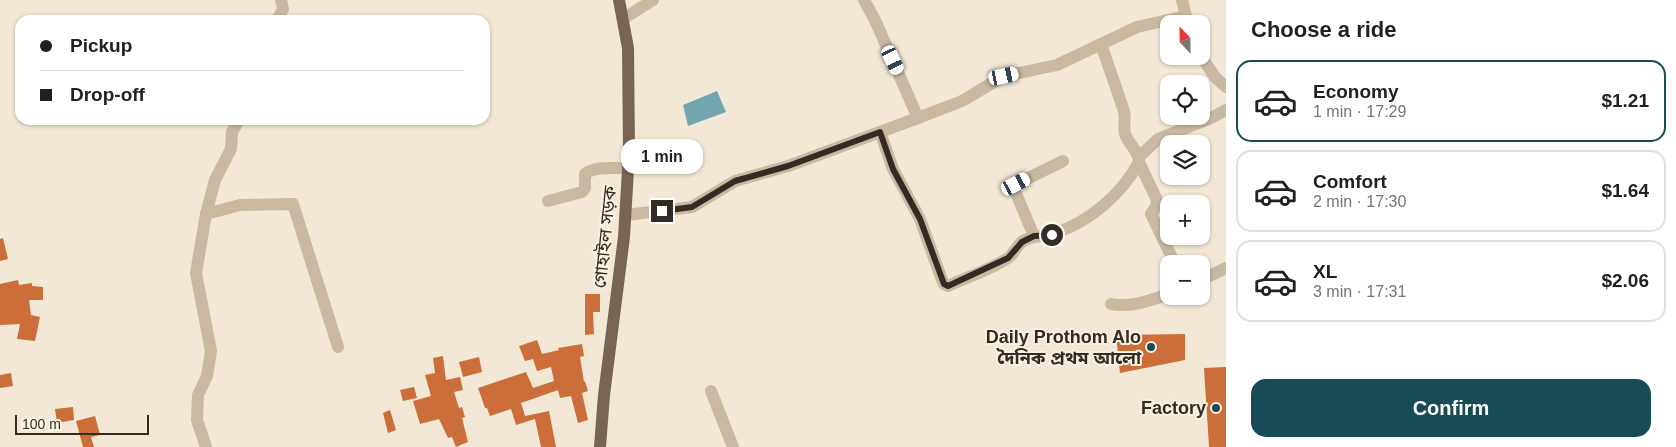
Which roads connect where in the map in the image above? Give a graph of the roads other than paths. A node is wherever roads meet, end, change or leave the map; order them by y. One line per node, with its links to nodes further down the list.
1 (281, 0): 6 (street)
2 (619, 0): 8 (main road, গোহাইল সড়ক)
3 (653, 0): 8 (street)
4 (864, 0): 14 (street)
5 (1182, 0): 7 (street)
6 (280, 15)
7 (1186, 15)
8 (623, 19): 19 (main road, গোহাইল সড়ক)
9 (1160, 24): 10 (street)
10 (1101, 44): 14 (street); 17 (street)
11 (1207, 65): 12 (street)
12 (1226, 87)
13 (1226, 110): 17 (street)
14 (918, 118): 16 (street)
15 (236, 125): 21 (street)
16 (880, 132): 22 (street); 23 (street)
17 (1139, 160): 23 (street); 24 (street)
18 (1063, 161): 23 (street)
19 (628, 168): 20 (street); 22 (main road, গোহাইল সড়ক)
20 (548, 202)
21 (206, 214): 29 (street); 31 (street)
22 (626, 215): 32 (main road, গোহাইল সড়ক)
23 (1034, 236)
24 (1171, 255)
25 (1226, 268): 26 (street)
26 (1210, 276)
27 (1160, 296): 28 (street)
28 (1111, 304)
29 (338, 347)
30 (711, 391): 33 (street)
31 (206, 447)
32 (600, 447)
33 (733, 447)

